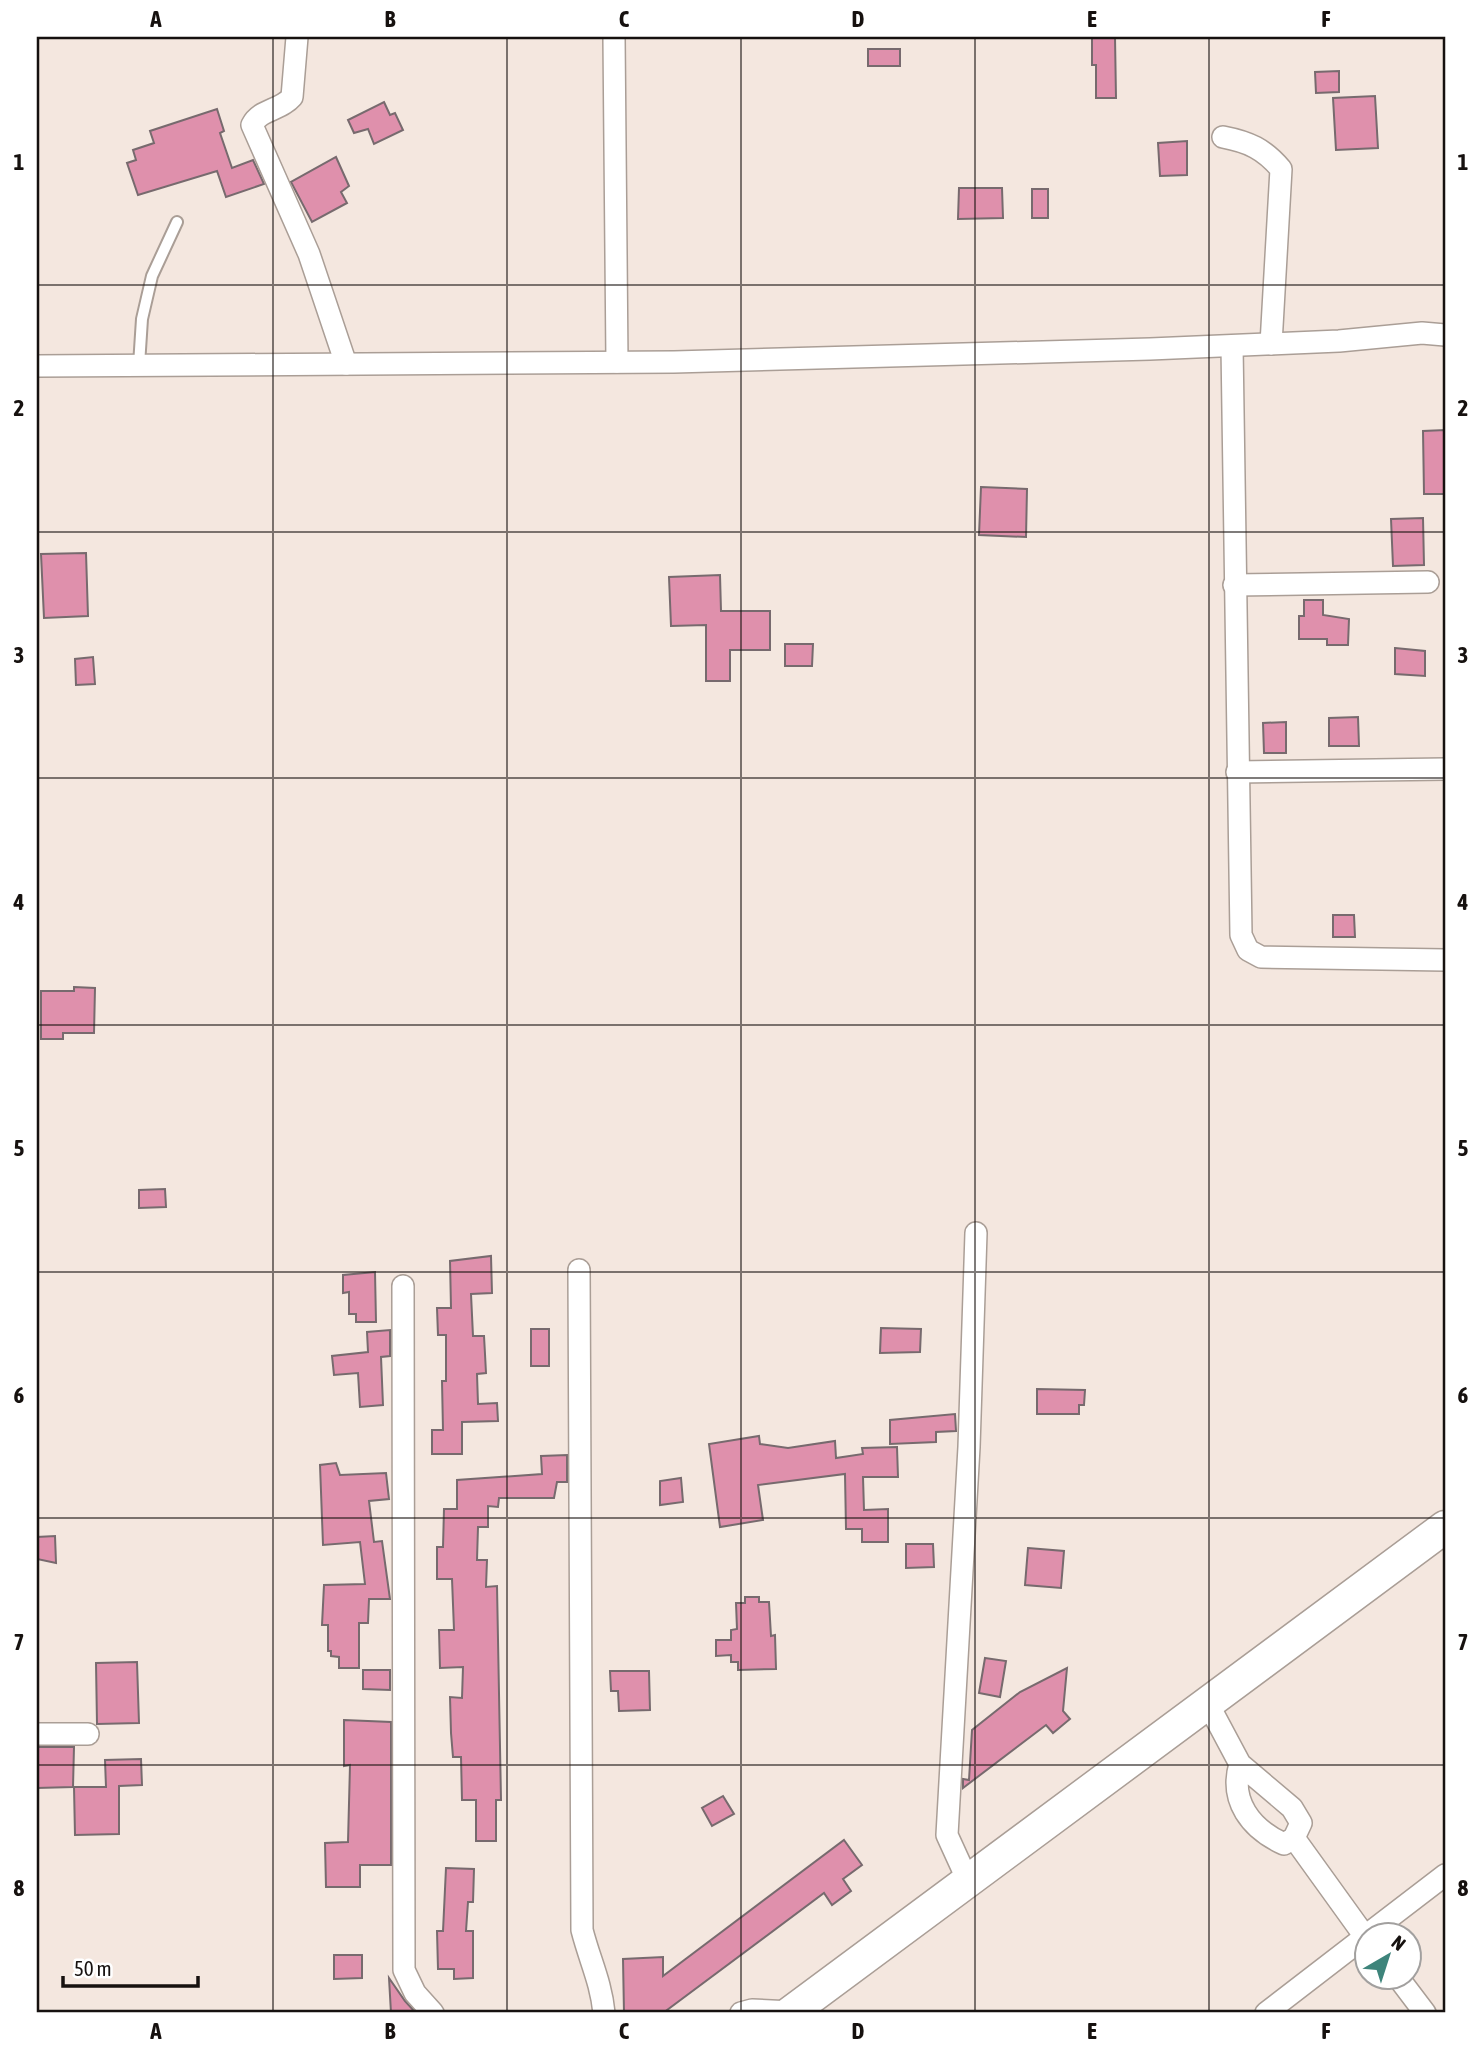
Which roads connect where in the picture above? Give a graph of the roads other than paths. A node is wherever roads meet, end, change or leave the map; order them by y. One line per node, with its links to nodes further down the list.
1 (296, 37): 9 (street)
2 (614, 37): 8 (street)
3 (1223, 137): 6 (street)
4 (177, 222): 10 (lane)
5 (1445, 335): 6 (street)
6 (1271, 344): 7 (street)
7 (1232, 346): 8 (street); 13 (street)
8 (617, 362): 9 (street)
9 (346, 364): 10 (street)
10 (139, 365): 11 (street)
11 (37, 366)
12 (1428, 582): 13 (street)
13 (1234, 585): 15 (street)
14 (1445, 769): 15 (street)
15 (1237, 772): 16 (street)
16 (1445, 960)
17 (976, 1233): 27 (street)
18 (579, 1270): 34 (street)
19 (403, 1286): 33 (street)
20 (1445, 1527): 21 (main road)
21 (1208, 1703): 24 (street); 27 (main road)
22 (37, 1734): 23 (street)
23 (88, 1734)
24 (1240, 1765): 25 (street); 25 (street)
25 (1294, 1838): 28 (street)
26 (1445, 1875): 29 (street)
27 (968, 1881): 32 (main road)
28 (1355, 1920)
29 (1387, 1920)
30 (1352, 1947): 36 (street)
31 (1408, 1990): 37 (street)
32 (791, 2012): 35 (street)
33 (433, 2013)
34 (604, 2013)
35 (741, 2013)
36 (1266, 2013)
37 (1425, 2013)

